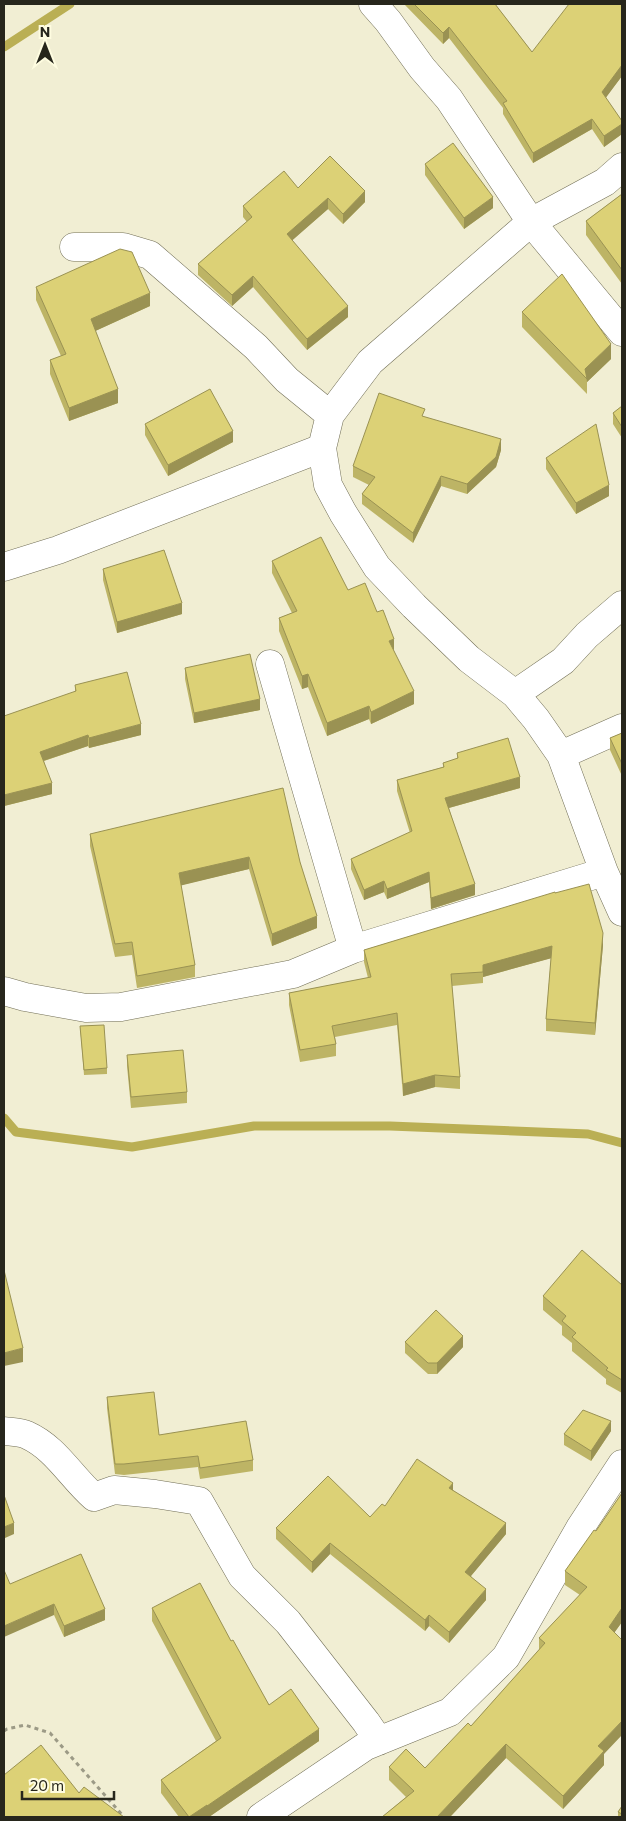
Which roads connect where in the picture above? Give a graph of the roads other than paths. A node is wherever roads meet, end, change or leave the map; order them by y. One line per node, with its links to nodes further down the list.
1 (373, 4): 3 (street)
2 (622, 167): 3 (street)
3 (531, 222): 5 (street); 6 (street)
4 (74, 247): 6 (street)
5 (622, 332)
6 (330, 415): 7 (street)
7 (322, 448): 8 (street); 11 (street)
8 (4, 567)
9 (622, 605): 11 (street)
10 (270, 664): 16 (street)
11 (515, 694): 13 (street)
12 (622, 728): 13 (street)
13 (561, 755): 14 (street)
14 (604, 872): 15 (street); 16 (street)
15 (622, 912)
16 (353, 949): 17 (street)
17 (4, 990)
18 (4, 1430): 20 (street)
19 (622, 1464): 20 (street)
20 (379, 1741): 21 (street)
21 (261, 1817)

